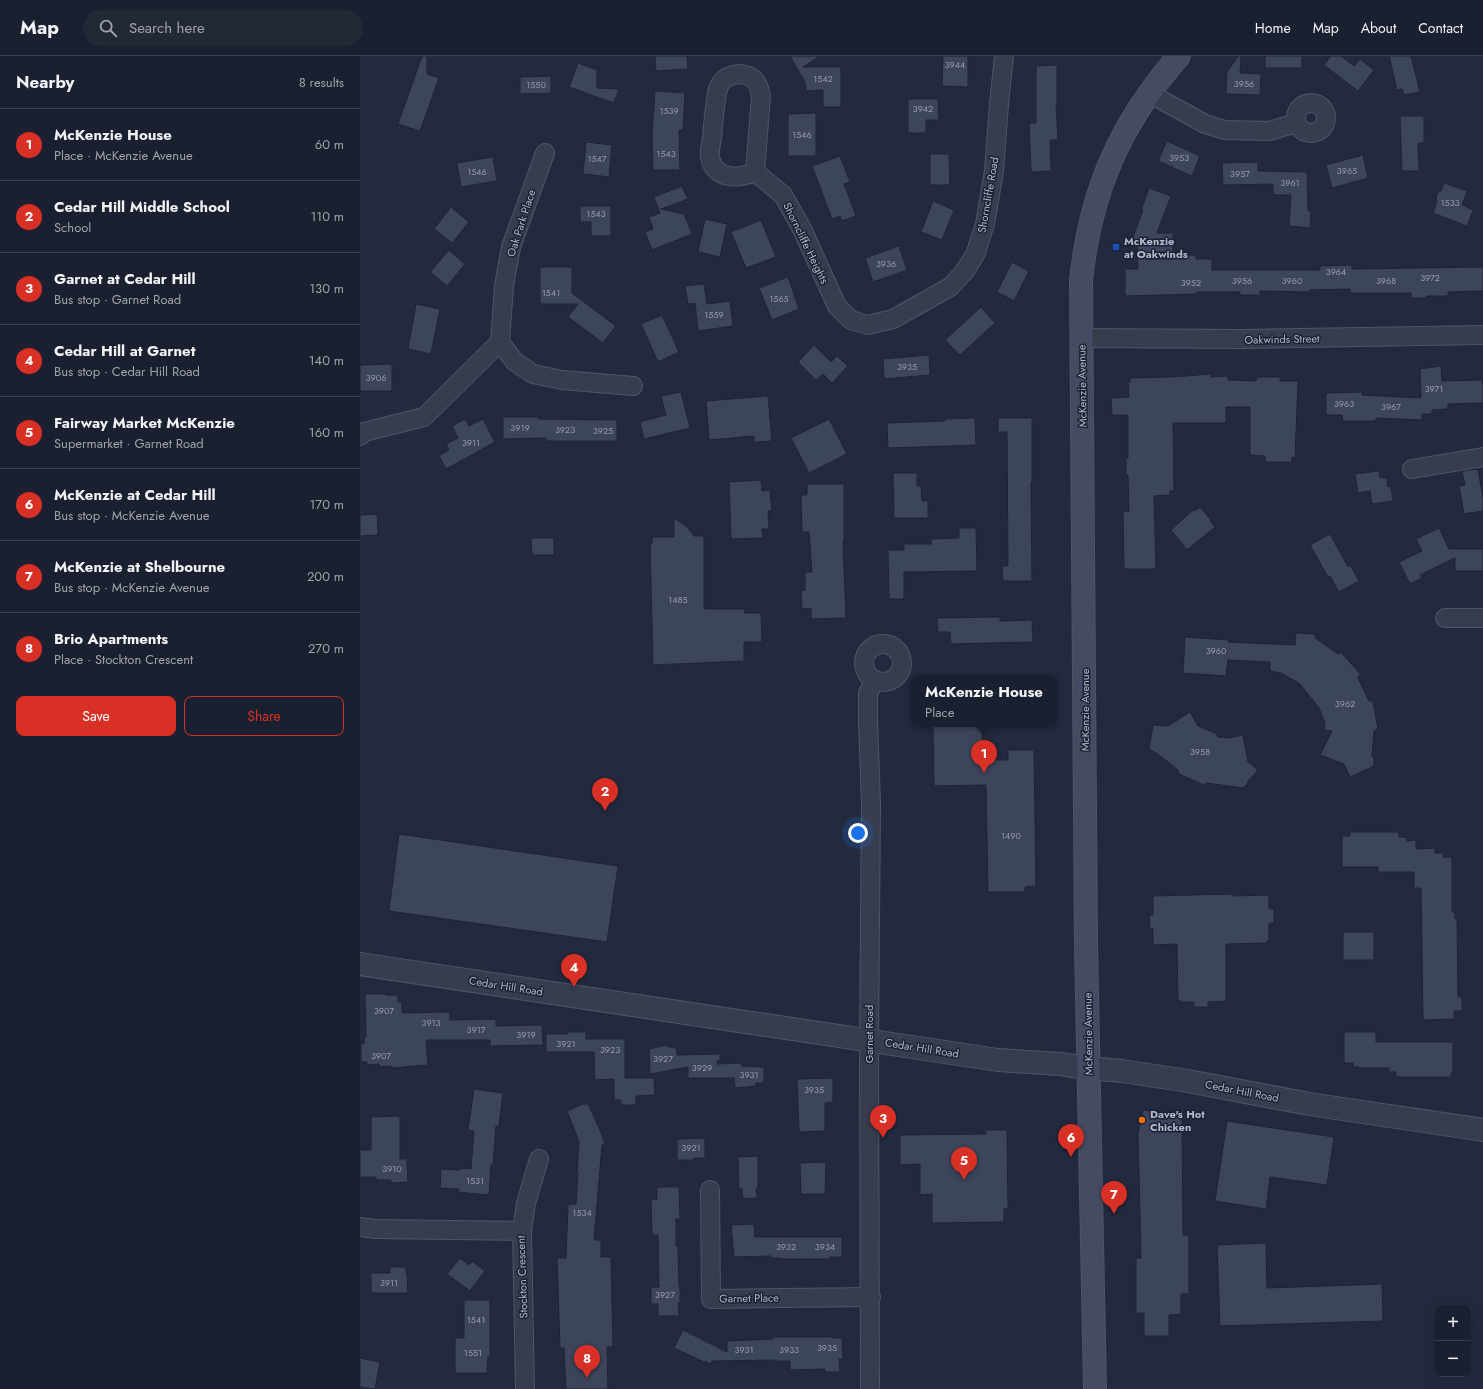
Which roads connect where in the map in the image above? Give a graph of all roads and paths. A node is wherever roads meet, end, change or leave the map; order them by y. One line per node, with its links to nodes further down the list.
1 (1004, 56): 7 (street, Shorncliffe Road)
2 (1179, 56): 3 (main road, McKenzie Avenue)
3 (1149, 93): 4 (street); 9 (main road, McKenzie Avenue)
4 (1296, 123)
5 (545, 152): 10 (street, Oak Park Place)
6 (755, 172): 6 (street); 7 (street, Shorncliffe Heights)
7 (850, 320)
8 (1483, 335): 9 (street, Oakwinds Street)
9 (1081, 338): 20 (main road, McKenzie Avenue)
10 (500, 342): 11 (street); 12 (street)
11 (633, 386)
12 (360, 436)
13 (1483, 457): 14 (street)
14 (1412, 469)
15 (1445, 618): 16 (street)
16 (1483, 618)
17 (875, 680): 19 (street, Garnet Road)
18 (360, 964): 19 (street, Cedar Hill Road)
19 (869, 1040): 20 (street, Cedar Hill Road); 26 (street, Garnet Road)
20 (1088, 1068): 21 (street, Cedar Hill Road); 29 (main road, McKenzie Avenue)
21 (1483, 1130)
22 (539, 1159): 25 (street)
23 (710, 1190): 26 (street, Garnet Place)
24 (360, 1227): 25 (street, Stockton Crescent)
25 (522, 1231): 27 (street, Stockton Crescent)
26 (871, 1296): 28 (street, Garnet Road)
27 (525, 1389)
28 (870, 1389)
29 (1095, 1389)

